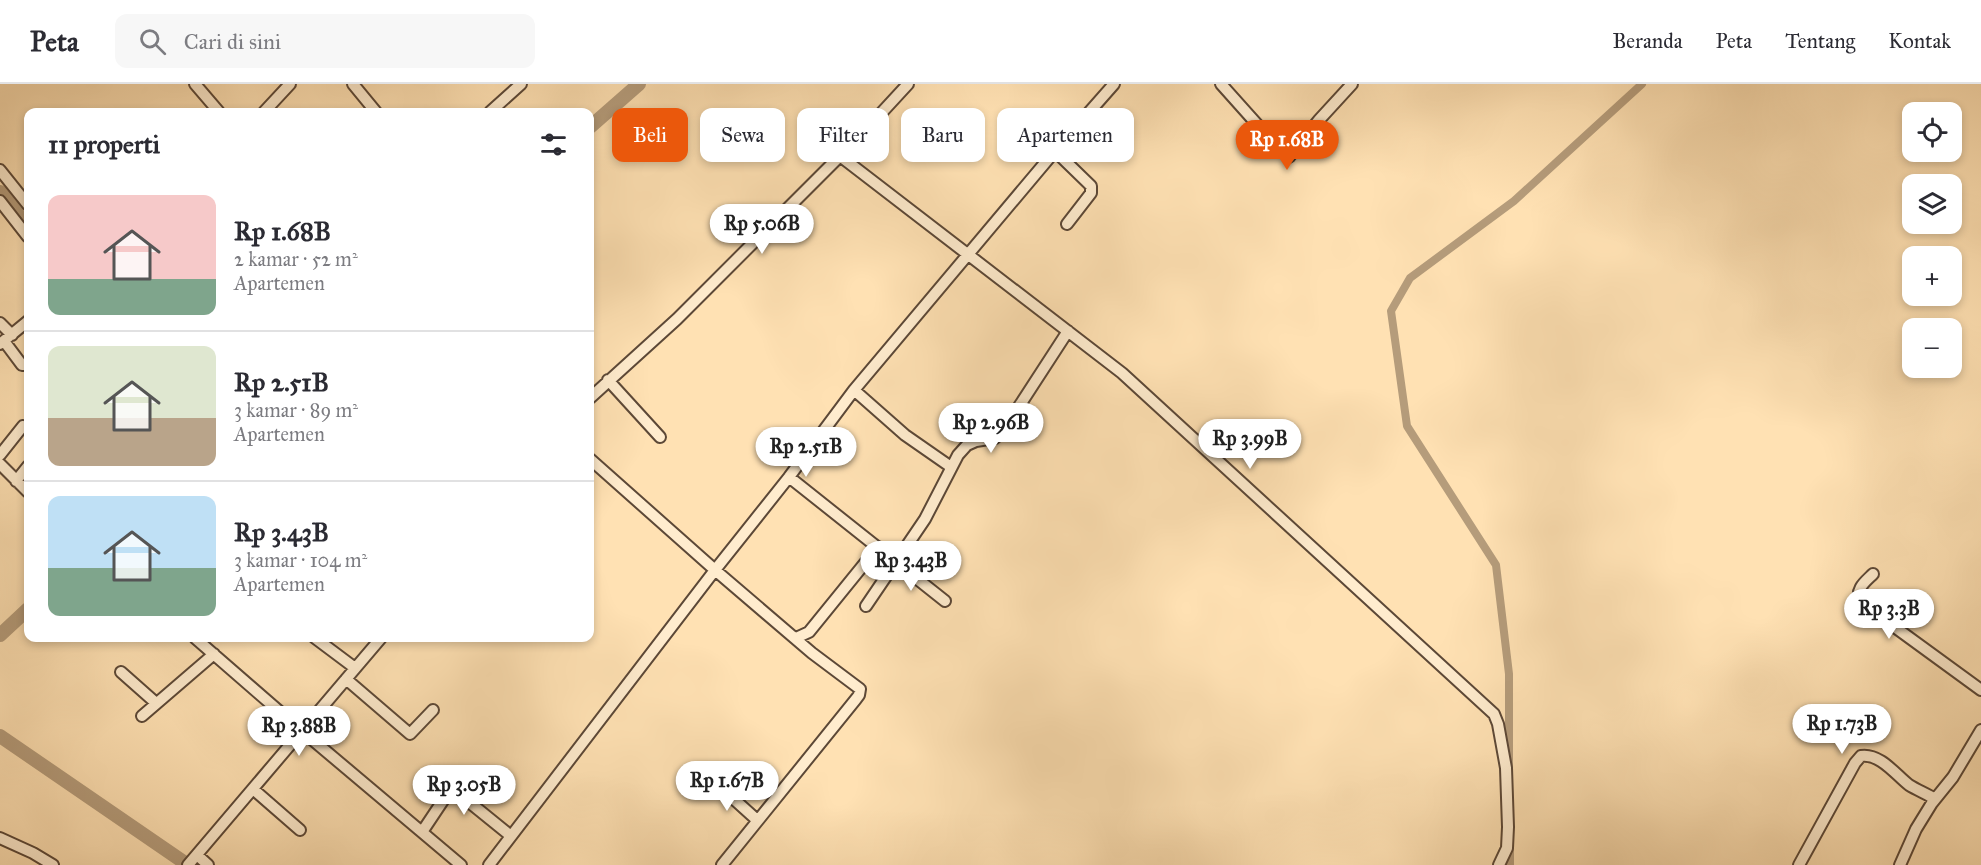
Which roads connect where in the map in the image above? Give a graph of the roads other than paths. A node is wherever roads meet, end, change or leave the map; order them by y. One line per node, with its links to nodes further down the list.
1 (195, 84): 9 (street)
2 (290, 84): 10 (street)
3 (353, 84): 11 (street)
4 (521, 84): 12 (street)
5 (908, 84): 13 (street)
6 (1114, 84): 14 (street)
7 (1221, 84): 8 (street)
8 (1352, 84)
9 (216, 108)
10 (268, 108)
11 (373, 108)
12 (494, 108)
13 (885, 108)
14 (1093, 108)
15 (834, 162): 30 (street)
16 (848, 162): 24 (street)
17 (1046, 162): 24 (street)
18 (1066, 162): 22 (street)
19 (0, 170): 20 (street)
20 (24, 200)
21 (0, 201): 23 (street)
22 (1067, 224)
23 (24, 232)
24 (968, 253): 27 (street); 31 (street)
25 (0, 323): 28 (street)
26 (24, 324): 28 (street)
27 (1068, 331): 38 (street); 77 (street)
28 (5, 340): 29 (street)
29 (24, 365)
30 (608, 380): 32 (street); 34 (street)
31 (854, 390): 38 (street); 40 (street)
32 (594, 394)
33 (23, 426): 35 (street)
34 (660, 437)
35 (0, 455)
36 (594, 463): 45 (street)
37 (0, 464): 41 (street)
38 (951, 467): 44 (street)
39 (24, 471): 41 (street)
40 (789, 477): 43 (street); 45 (street)
41 (16, 481): 42 (street)
42 (24, 488)
43 (878, 547): 44 (street); 49 (street)
44 (896, 561): 47 (street); 48 (street)
45 (715, 570): 49 (street); 69 (street)
46 (1873, 574): 57 (street)
47 (945, 601)
48 (866, 606)
49 (796, 638): 66 (street)
50 (200, 642): 53 (street)
51 (320, 642): 54 (street)
52 (376, 642): 54 (street)
53 (214, 654): 58 (street); 62 (street)
54 (355, 668): 56 (street)
55 (121, 672): 58 (street)
56 (346, 679): 59 (street); 62 (street)
57 (1981, 690)
58 (156, 703): 60 (street)
59 (433, 710)
60 (142, 716)
61 (1981, 730): 65 (street)
62 (302, 731): 64 (street); 68 (street)
63 (716, 783): 66 (street)
64 (253, 789): 67 (street); 71 (street)
65 (1935, 799): 78 (street); 79 (street)
66 (757, 819): 76 (street)
67 (300, 830)
68 (422, 832): 69 (street); 74 (street)
69 (511, 836): 75 (street)
70 (0, 838): 72 (street)
71 (193, 859): 73 (street)
72 (53, 865)
73 (208, 865)
74 (461, 865)
75 (489, 865)
76 (722, 865)
77 (1499, 865)
78 (1799, 865)
79 (1900, 865)

